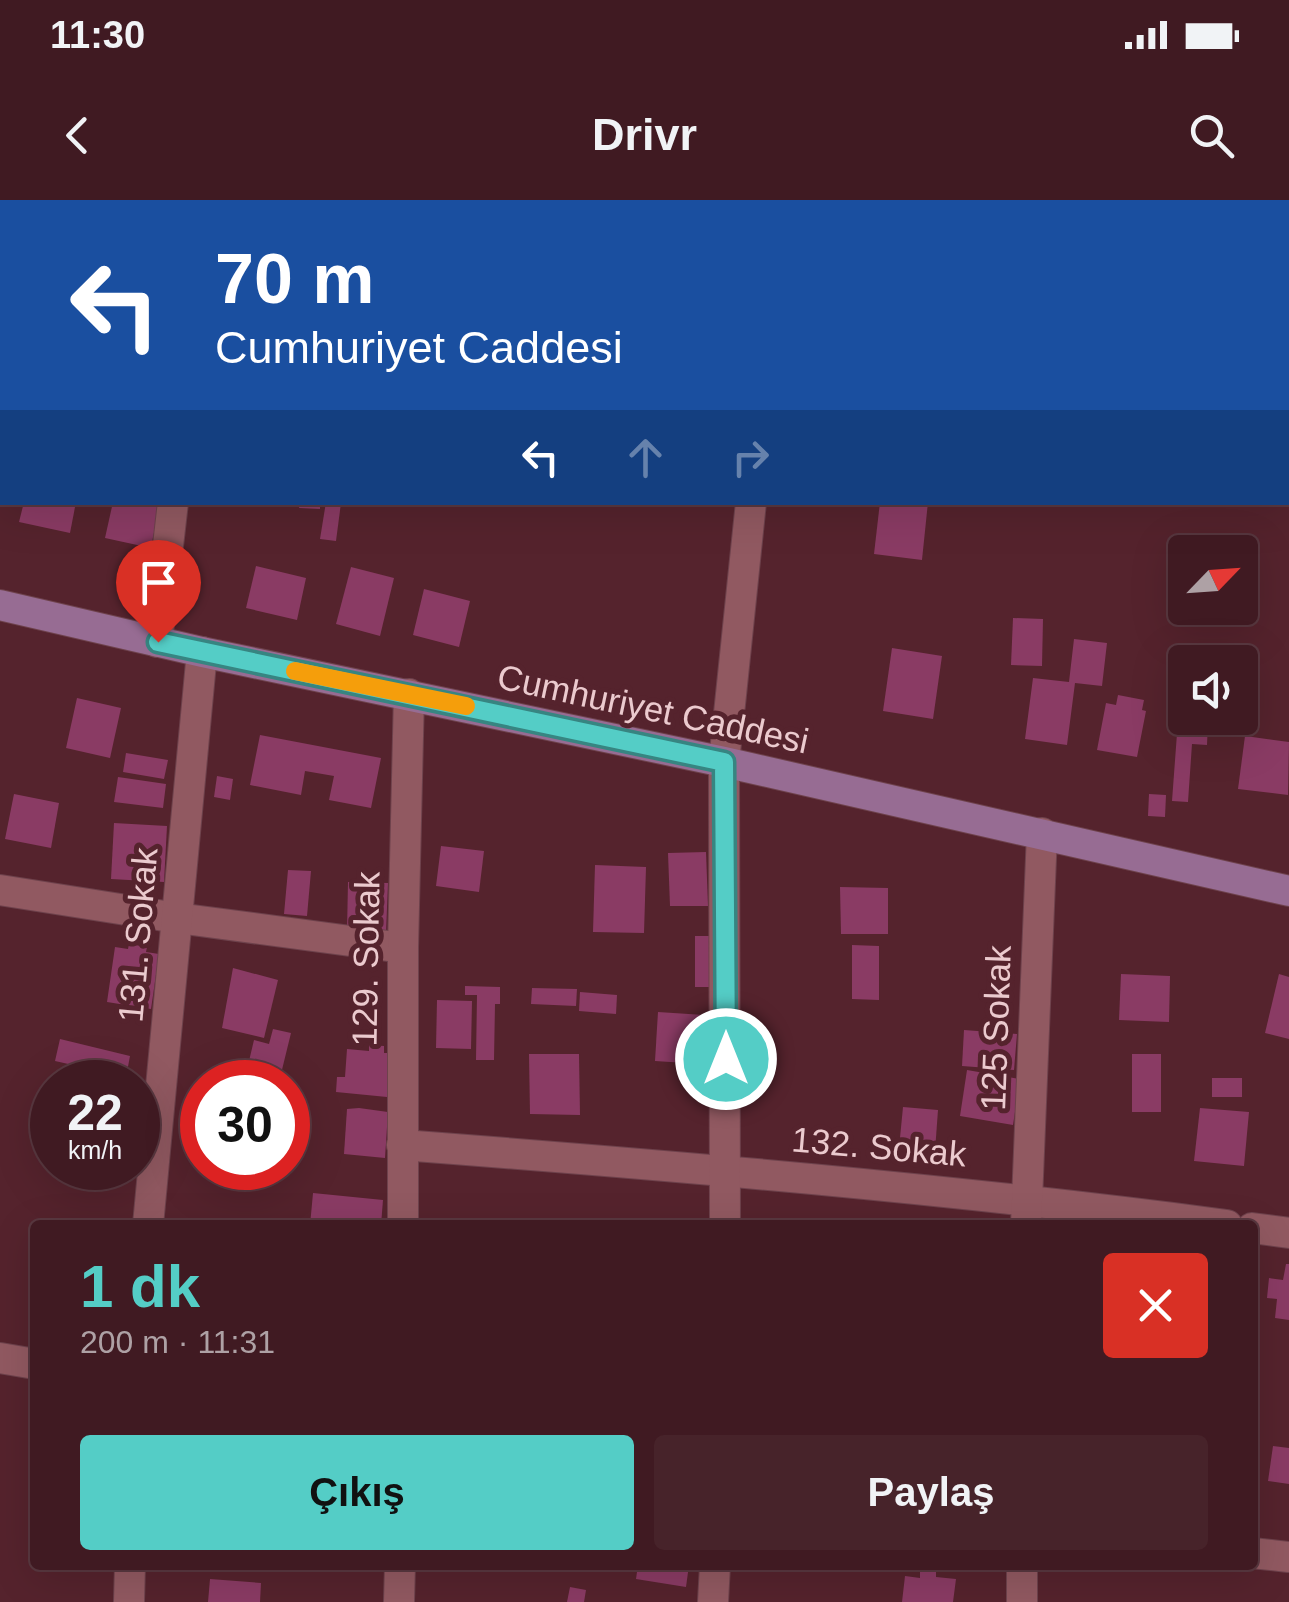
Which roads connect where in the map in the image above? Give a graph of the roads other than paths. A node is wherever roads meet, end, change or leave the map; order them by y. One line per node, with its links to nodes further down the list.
1 (173, 505): 4 (street)
2 (750, 505): 7 (street)
3 (0, 606): 4 (main road, Cumhuriyet Caddesi)
4 (158, 642): 5 (main road, Cumhuriyet Caddesi)
5 (202, 652): 6 (main road, Cumhuriyet Caddesi); 11 (street, 131. Sokak)
6 (409, 694): 7 (main road, Cumhuriyet Caddesi); 12 (street, 129. Sokak)
7 (724, 762): 8 (main road, Cumhuriyet Caddesi); 14 (street)
8 (1042, 833): 10 (main road, Cumhuriyet Caddesi); 15 (street, 125 Sokak)
9 (0, 890): 11 (street)
10 (1289, 891)
11 (177, 918): 12 (street); 16 (street, 131. Sokak)
12 (403, 948): 13 (street, 129. Sokak)
13 (402, 1145): 14 (street, 132. Sokak); 17 (street, 129. Sokak)
14 (726, 1170): 15 (street, 132. Sokak); 18 (street)
15 (1026, 1212): 19 (street, 132. Sokak)
16 (148, 1220)
17 (403, 1220)
18 (725, 1220)
19 (1150, 1220)
20 (1258, 1229): 21 (street)
21 (1289, 1233)
22 (0, 1358): 23 (street)
23 (30, 1363)
24 (1258, 1554): 25 (street)
25 (1289, 1557)
26 (130, 1570): 30 (street)
27 (400, 1570): 31 (street)
28 (715, 1570): 32 (street)
29 (1022, 1570): 33 (street)
30 (129, 1602)
31 (399, 1602)
32 (712, 1602)
33 (1022, 1602)

